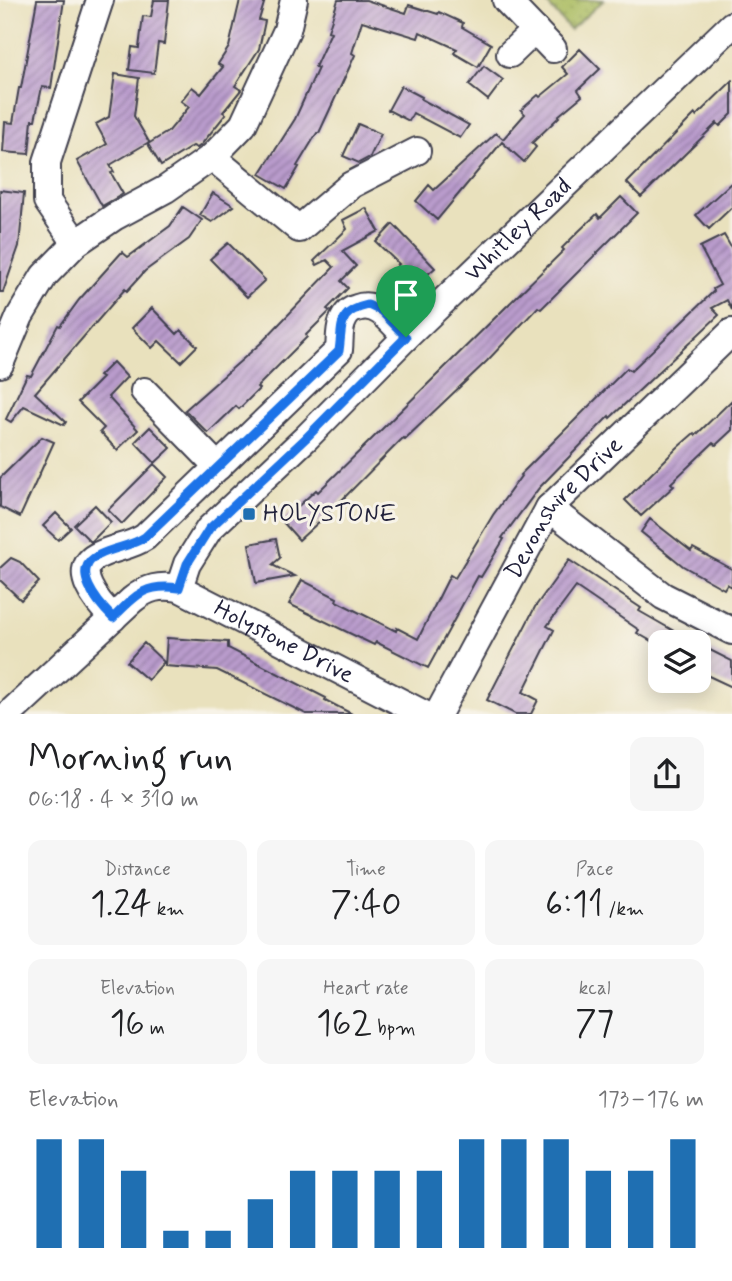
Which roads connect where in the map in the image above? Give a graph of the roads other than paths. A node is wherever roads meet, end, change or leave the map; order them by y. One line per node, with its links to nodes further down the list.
1 (100, 0): 10 (street)
2 (294, 0): 9 (street)
3 (506, 0): 5 (street)
4 (732, 25): 12 (street, Whitley Road)
5 (535, 30): 6 (street); 7 (street)
6 (553, 49)
7 (510, 54)
8 (417, 151): 9 (street)
9 (212, 157): 10 (street)
10 (76, 243): 13 (street)
11 (732, 332): 16 (street, Devonshire Drive)
12 (406, 337): 15 (street); 17 (street, Whitley Road)
13 (0, 364)
14 (144, 391): 15 (street)
15 (218, 467): 18 (street)
16 (549, 509): 19 (street); 22 (street, Devonshire Drive)
17 (179, 588): 18 (street); 21 (street, Holystone Drive)
18 (113, 618): 20 (street)
19 (732, 631)
20 (9, 714)
21 (424, 714)
22 (438, 714)

